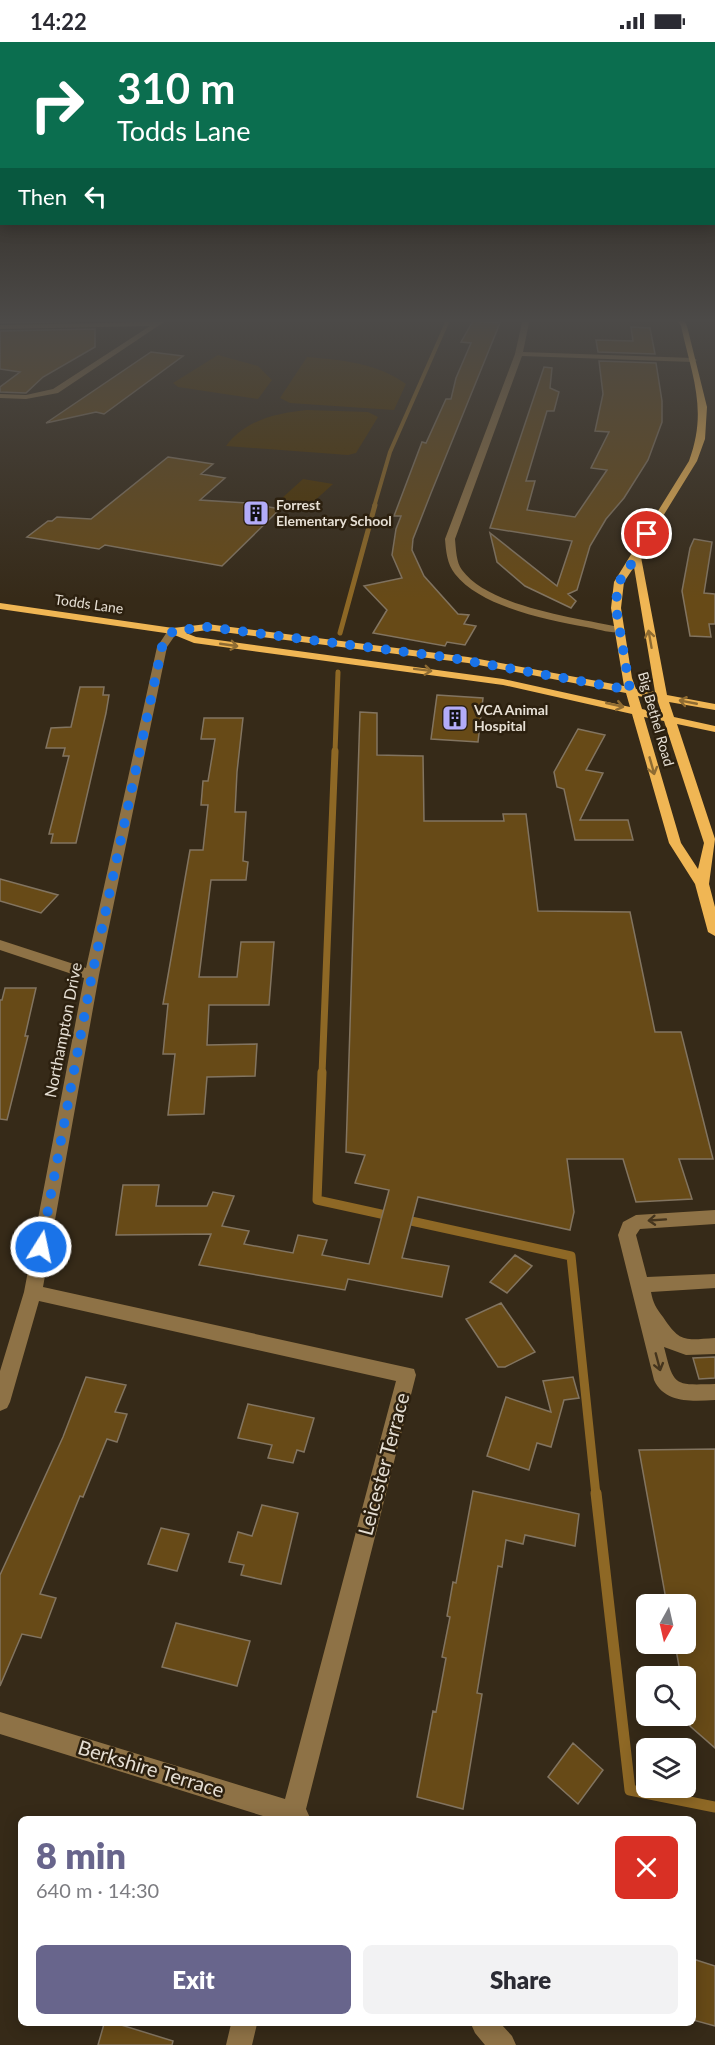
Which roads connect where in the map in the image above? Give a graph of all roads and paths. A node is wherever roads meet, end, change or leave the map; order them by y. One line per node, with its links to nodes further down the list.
1 (498, 411): 5 (street)
2 (703, 411): 3 (main road, Big Bethel Road)
3 (636, 557): 5 (main road, Big Bethel Road); 8 (main road, Big Bethel Road, one-way to 3)
4 (0, 606): 6 (main road, Todds Lane)
5 (619, 630): 7 (main road, Big Bethel Road)
6 (173, 631): 7 (main road, Todds Lane); 10 (main road, Todds Lane, one-way to 10); 16 (street, Northampton Drive)
7 (630, 690): 8 (main road, Todds Lane); 10 (main road, Big Bethel Road)
8 (662, 697): 9 (main road, Todds Lane, one-way to 8); 11 (main road, Big Bethel Road)
9 (715, 707)
10 (637, 710): 11 (main road, Todds Lane); 13 (main road, Big Bethel Road, one-way to 13)
11 (670, 718): 12 (main road, Todds Lane); 13 (main road, Big Bethel Road)
12 (715, 729)
13 (702, 884): 14 (main road, Big Bethel Road)
14 (715, 932)
15 (0, 945): 16 (street)
16 (92, 975): 20 (street, Northampton Drive)
17 (715, 1217): 19 (street, one-way to 19)
18 (715, 1281): 19 (street)
19 (640, 1285): 21 (street)
20 (33, 1292): 24 (street, Northampton Drive); 27 (street, Leicester Terrace)
21 (649, 1315): 22 (street); 23 (street, one-way to 23)
22 (715, 1346)
23 (715, 1392)
24 (0, 1402)
25 (0, 1723): 26 (street, Berkshire Terrace)
26 (291, 1816)
27 (294, 1816)
28 (243, 2026): 30 (street)
29 (486, 2026): 31 (street)
30 (238, 2045)
31 (503, 2045)

